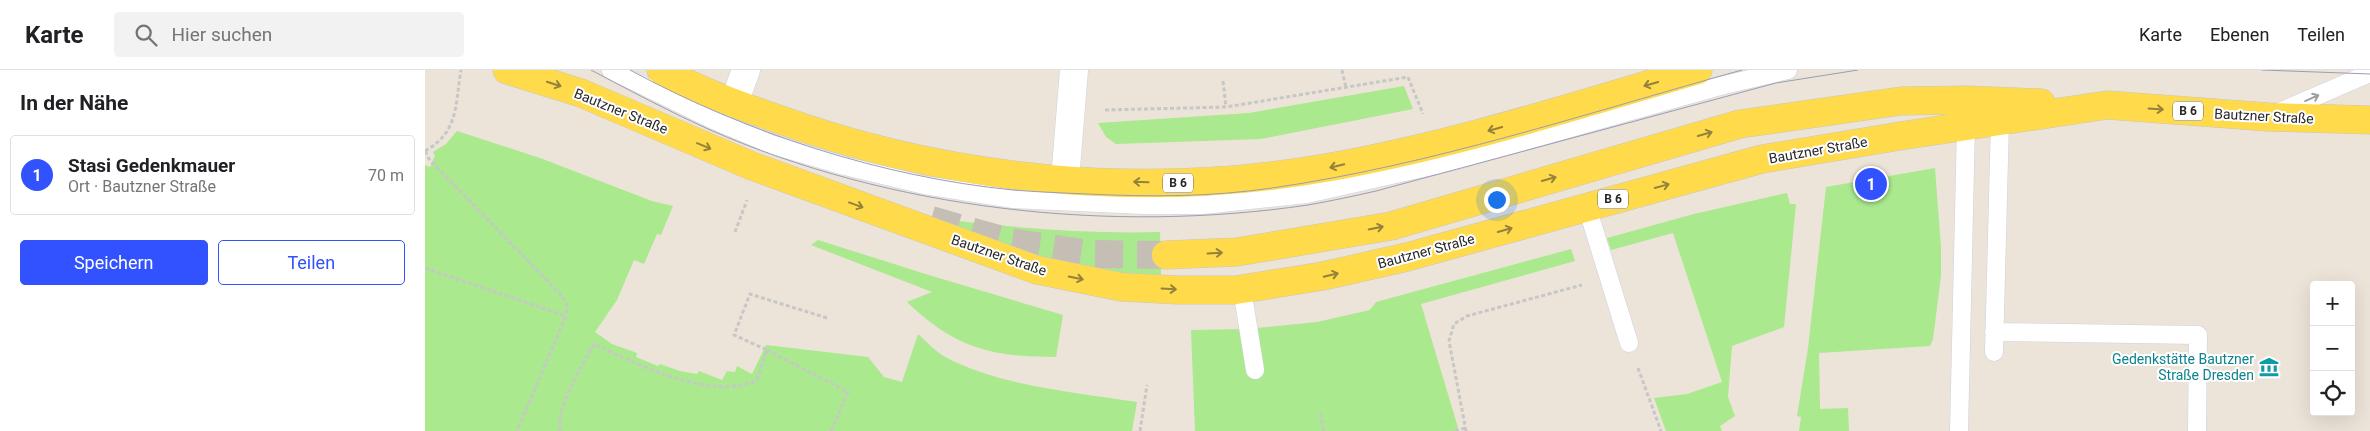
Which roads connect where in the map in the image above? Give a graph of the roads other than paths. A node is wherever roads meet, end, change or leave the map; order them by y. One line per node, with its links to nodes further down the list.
1 (507, 70): 18 (main road, Bautzner Straße / B 6, one-way to 18)
2 (611, 70): 7 (lane)
3 (661, 70): 9 (main road, B 6)
4 (747, 70): 9 (street)
5 (1074, 70): 15 (street)
6 (1698, 70): 15 (main road, B 6, one-way to 15)
7 (1788, 70)
8 (2370, 73): 11 (lane, one-way to 8)
9 (734, 104): 15 (main road, B 6)
10 (2107, 105): 11 (main road, Bautzner Straße / B 6, one-way to 11); 13 (main road, Bautzner Straße / B 6); 17 (main road, one-way to 10)
11 (2268, 118): 12 (main road, Bautzner Straße / B 6)
12 (2370, 120)
13 (2000, 121): 14 (main road, Bautzner Straße / B 6); 19 (lane)
14 (1966, 126): 16 (main road, Bautzner Straße / B 6, one-way to 14); 23 (lane)
15 (1065, 180)
16 (1587, 206): 18 (main road, Bautzner Straße / B 6, one-way to 16); 20 (lane)
17 (1167, 255)
18 (1242, 289): 22 (lane)
19 (1994, 332): 21 (lane); 24 (lane)
20 (1629, 343)
21 (1994, 352)
22 (1255, 370)
23 (1959, 431)
24 (2197, 431)

